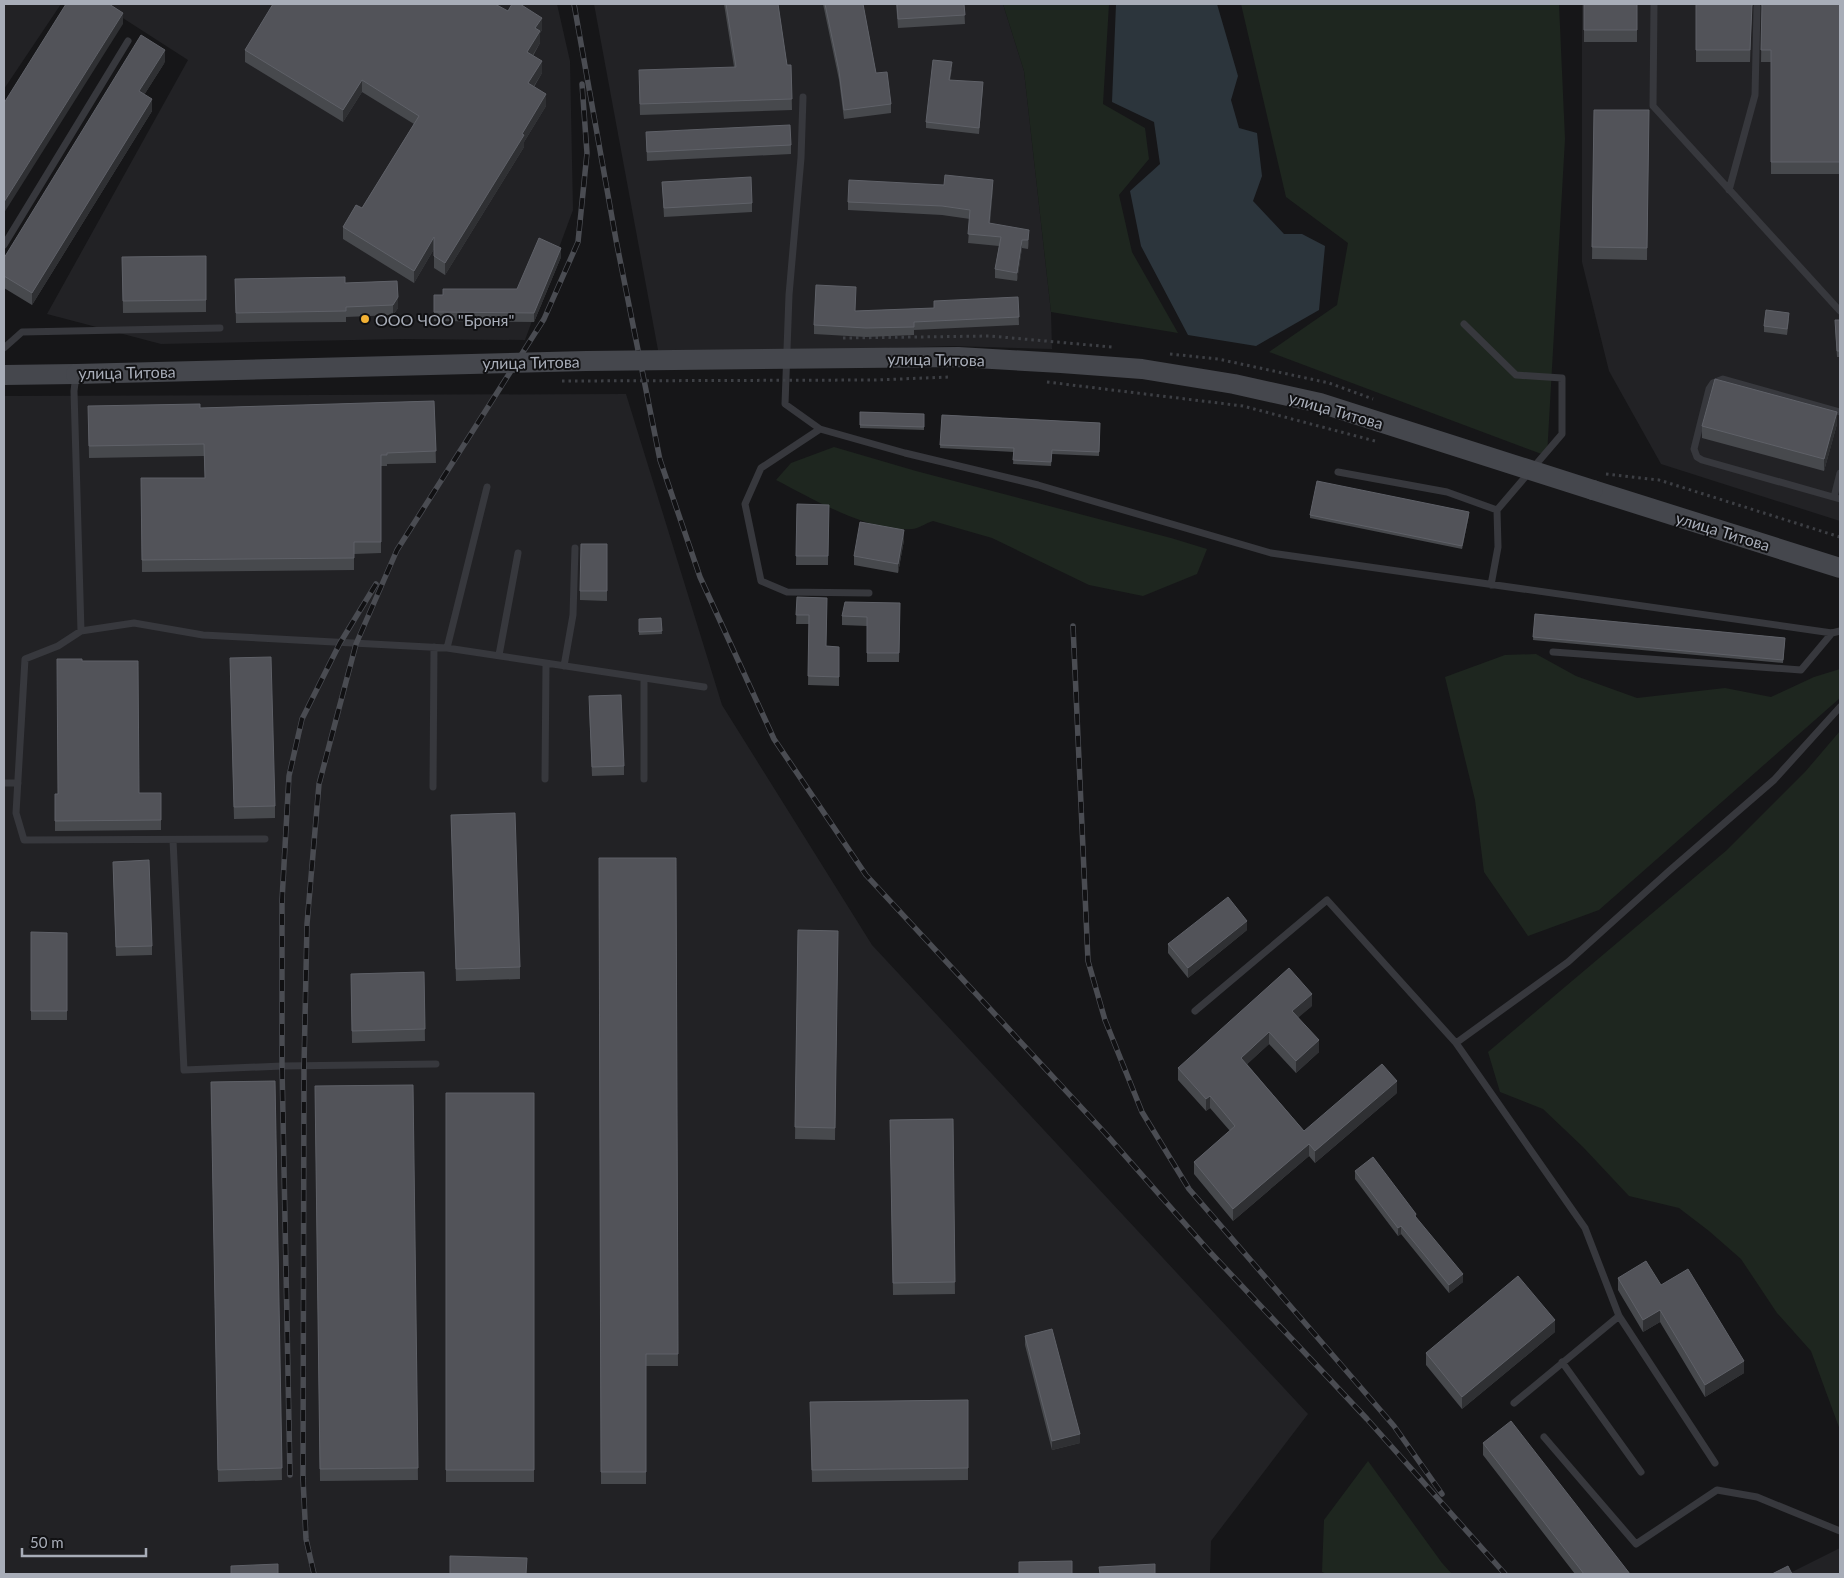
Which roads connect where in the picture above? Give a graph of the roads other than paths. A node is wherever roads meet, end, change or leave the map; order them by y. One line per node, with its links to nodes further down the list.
1 (1654, 4): 5 (lane)
2 (1757, 7): 5 (lane)
3 (128, 41): 6 (lane)
4 (803, 98): 14 (lane)
5 (1729, 190): 7 (lane)
6 (4, 246)
7 (1840, 311)
8 (1464, 324): 19 (lane)
9 (220, 328): 10 (lane)
10 (4, 348)
11 (76, 374): 12 (main road, улица Титова); 22 (main road, улица Титова, bridge); 25 (lane)
12 (4, 375)
13 (1840, 412): 18 (lane)
14 (820, 429): 23 (lane); 24 (lane)
15 (1338, 472): 19 (lane)
16 (1840, 473): 18 (lane)
17 (487, 487): 28 (lane)
18 (1837, 498)
19 (1497, 510): 23 (lane)
20 (575, 548): 32 (lane)
21 (518, 553): 30 (lane)
22 (1840, 568)
23 (1491, 585): 26 (lane)
24 (869, 593)
25 (81, 632): 27 (lane); 39 (lane)
26 (1836, 632): 29 (lane)
27 (434, 647): 28 (lane); 40 (lane)
28 (447, 648): 30 (lane)
29 (1553, 652)
30 (498, 655): 31 (lane)
31 (546, 663): 32 (lane); 37 (lane)
32 (564, 666): 33 (lane)
33 (644, 678): 34 (lane); 36 (lane)
34 (704, 687)
35 (1840, 707): 44 (lane)
36 (644, 778)
37 (545, 779)
38 (4, 783): 39 (lane)
39 (18, 783): 42 (lane)
40 (433, 787)
41 (265, 839): 42 (lane)
42 (173, 840): 45 (lane)
43 (1195, 1011): 44 (lane)
44 (1456, 1043): 46 (lane)
45 (436, 1064)
46 (1619, 1316): 47 (lane); 50 (lane)
47 (1562, 1362): 48 (lane); 51 (lane)
48 (1514, 1403)
49 (1544, 1437): 52 (lane)
50 (1715, 1463)
51 (1641, 1472)
52 (1840, 1531)

